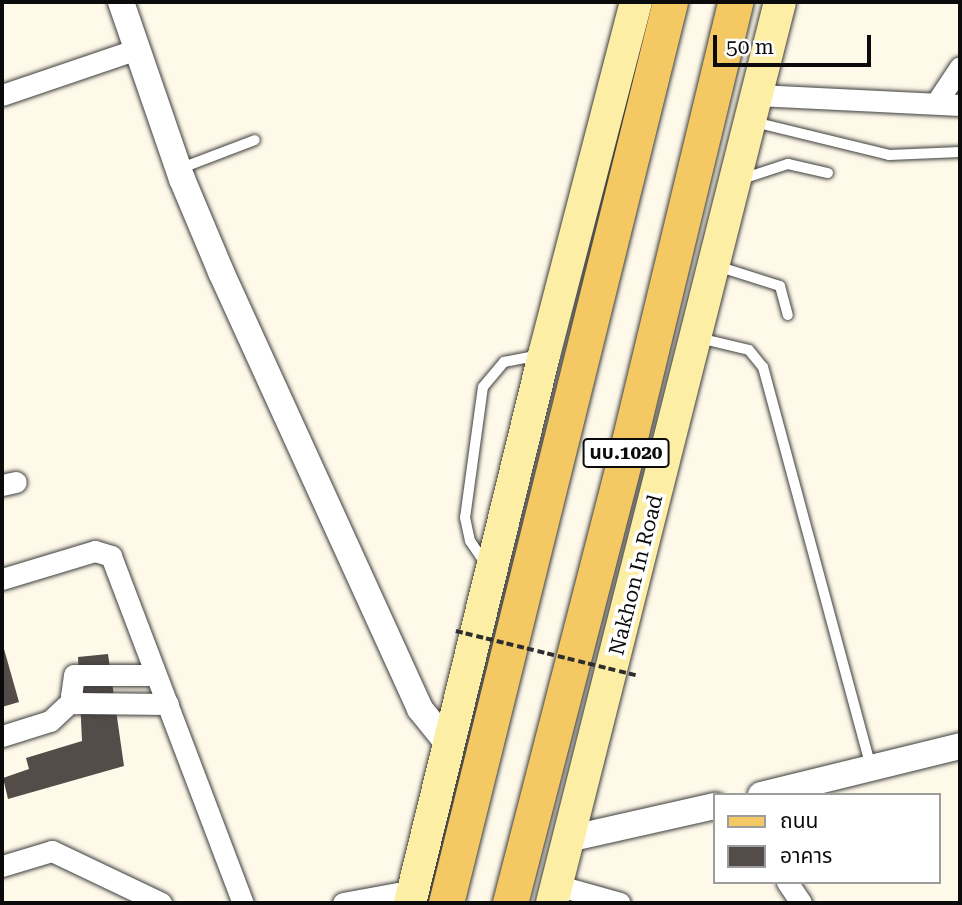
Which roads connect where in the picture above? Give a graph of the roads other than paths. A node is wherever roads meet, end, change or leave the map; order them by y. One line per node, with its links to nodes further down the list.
1 (121, 2): 6 (street)
2 (636, 2): 20 (main road)
3 (670, 2): 40 (main road, นบ.1020)
4 (735, 2): 41 (main road, Nakhon In Road / นบ.1020)
5 (780, 2): 11 (main road, Nakhon In Road / นบ.1020)
6 (134, 50): 8 (street); 14 (street)
7 (960, 67): 9 (street)
8 (2, 95)
9 (936, 103): 10 (street); 11 (street)
10 (960, 105)
11 (754, 108): 13 (lane); 16 (main road, Nakhon In Road / นบ.1020)
12 (255, 140): 14 (lane)
13 (960, 152)
14 (178, 170): 27 (street)
15 (828, 173): 16 (lane)
16 (737, 181): 17 (main road, Nakhon In Road / นบ.1020)
17 (715, 265): 18 (lane); 19 (main road, Nakhon In Road / นบ.1020)
18 (788, 315)
19 (696, 337): 29 (lane); 32 (main road, Nakhon In Road / นบ.1020)
20 (544, 355): 21 (main road); 21 (lane)
21 (493, 574): 27 (main road)
22 (2, 579): 23 (street)
23 (156, 675): 24 (street); 25 (street)
24 (74, 699): 25 (street); 26 (street)
25 (167, 704): 38 (street)
26 (2, 737)
27 (450, 746): 36 (main road)
28 (960, 746): 29 (street)
29 (870, 764): 30 (street)
30 (768, 793)
31 (713, 806): 32 (street)
32 (568, 839): 35 (main road, Nakhon In Road / นบ.1020)
33 (2, 866): 37 (street)
34 (788, 884): 43 (street)
35 (554, 894): 42 (street)
36 (412, 896): 39 (street)
37 (161, 903)
38 (243, 903)
39 (343, 903)
40 (446, 903)
41 (510, 903)
42 (619, 903)
43 (801, 903)

